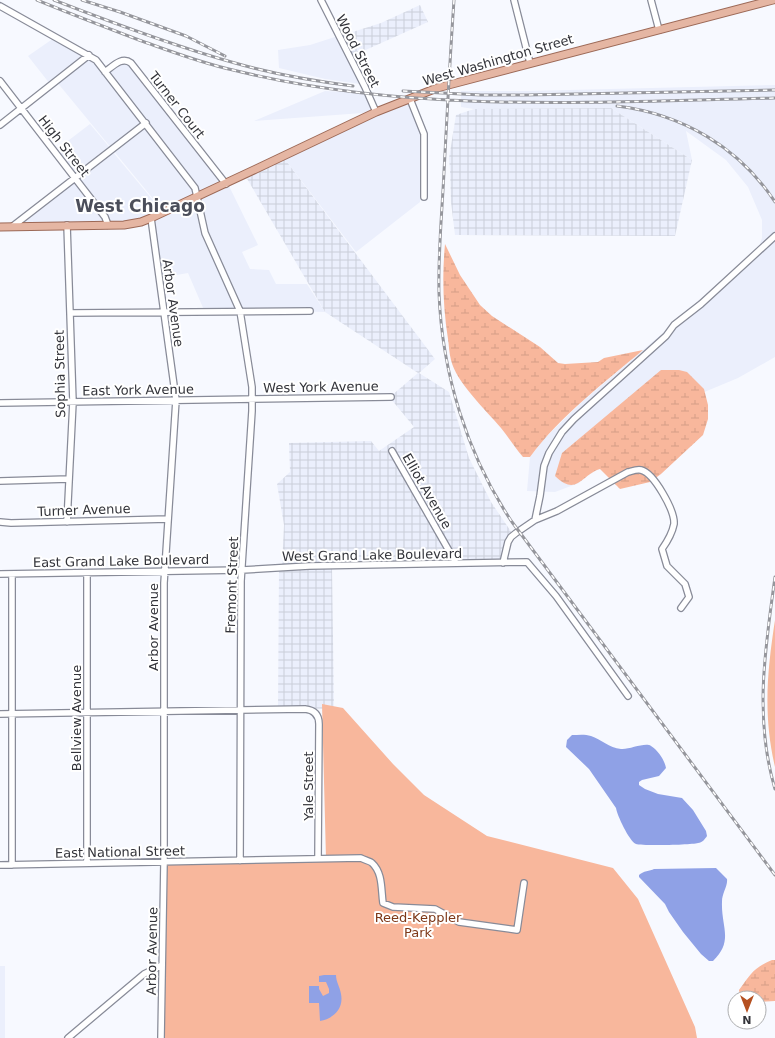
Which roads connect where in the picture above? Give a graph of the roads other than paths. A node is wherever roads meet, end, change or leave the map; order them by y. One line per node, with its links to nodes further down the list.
1 (514, 0): 8 (street)
2 (651, 0): 6 (street)
3 (773, 0): 6 (main road, West Washington Street)
4 (323, 1): 13 (street, Wood Street)
5 (1, 9): 7 (street, Fremont Street)
6 (658, 30): 8 (main road, West Washington Street)
7 (89, 55): 9 (street, Fremont Street); 12 (street)
8 (530, 63): 11 (main road, West Washington Street)
9 (105, 72): 14 (street, Fremont Street); 17 (street, Turner Court)
10 (0, 81): 12 (street, High Street)
11 (410, 99): 13 (main road, West Washington Street); 19 (street)
12 (21, 108): 15 (street); 16 (street, High Street)
13 (376, 112): 17 (main road, West Washington Street)
14 (146, 123): 16 (street); 18 (street, Fremont Street)
15 (0, 125)
16 (75, 178): 22 (street, High Street); 24 (street)
17 (226, 184): 18 (main road, West Washington Street)
18 (197, 197): 20 (main road, West Washington Street); 26 (street, Fremont Street)
19 (424, 197)
20 (151, 218): 22 (main road, West Washington Street); 28 (street, Arbor Avenue)
21 (67, 225): 22 (main road, West Washington Street); 24 (main road, West Washington Street); 29 (street, Sophia Street)
22 (108, 225)
23 (1, 226): 24 (main road, West Washington Street)
24 (13, 226)
25 (775, 236): 39 (street)
26 (240, 311): 27 (street); 28 (street); 31 (street, Fremont Street)
27 (310, 311)
28 (163, 312): 29 (street); 32 (street, Arbor Avenue)
29 (70, 313): 33 (street, Sophia Street)
30 (391, 397): 31 (street, West York Avenue)
31 (252, 399): 32 (street, East York Avenue); 44 (street, Fremont Street)
32 (176, 400): 33 (street, East York Avenue); 38 (street, Arbor Avenue)
33 (73, 402): 34 (street, East York Avenue); 36 (street, Sophia Street)
34 (0, 404)
35 (392, 451): 42 (street, Elliot Avenue)
36 (69, 479): 37 (street); 41 (street, Sophia Street)
37 (0, 481)
38 (168, 519): 41 (street, Turner Avenue); 45 (street, Arbor Avenue)
39 (535, 520): 43 (street); 49 (street)
40 (0, 522): 41 (street, Turner Avenue)
41 (67, 522)
42 (456, 563): 43 (street, West Grand Lake Boulevard); 44 (street, West Grand Lake Boulevard)
43 (503, 563): 50 (street, West Grand Lake Boulevard)
44 (242, 570): 45 (street, East Grand Lake Boulevard); 52 (street, Fremont Street)
45 (165, 572): 46 (street, East Grand Lake Boulevard); 51 (street, Arbor Avenue)
46 (87, 573): 48 (street, East Grand Lake Boulevard); 53 (street, Bellview Avenue)
47 (0, 574): 48 (street, East Grand Lake Boulevard)
48 (12, 575): 55 (street)
49 (681, 608)
50 (628, 696)
51 (164, 710): 52 (street); 53 (street); 58 (street, Arbor Avenue)
52 (241, 710): 56 (street, Yale Street); 57 (street, Fremont Street)
53 (87, 712): 55 (street); 59 (street, Bellview Avenue)
54 (0, 714): 55 (street)
55 (12, 714): 61 (street)
56 (318, 860): 57 (street, East National Street); 62 (street, East National Street)
57 (240, 861): 58 (street, East National Street)
58 (164, 862): 59 (street, East National Street); 63 (street, Arbor Avenue)
59 (87, 863): 61 (street, East National Street)
60 (0, 865): 61 (street, East National Street)
61 (12, 865)
62 (524, 883)
63 (162, 965): 64 (street); 65 (street, Arbor Avenue)
64 (68, 1038)
65 (161, 1038)

